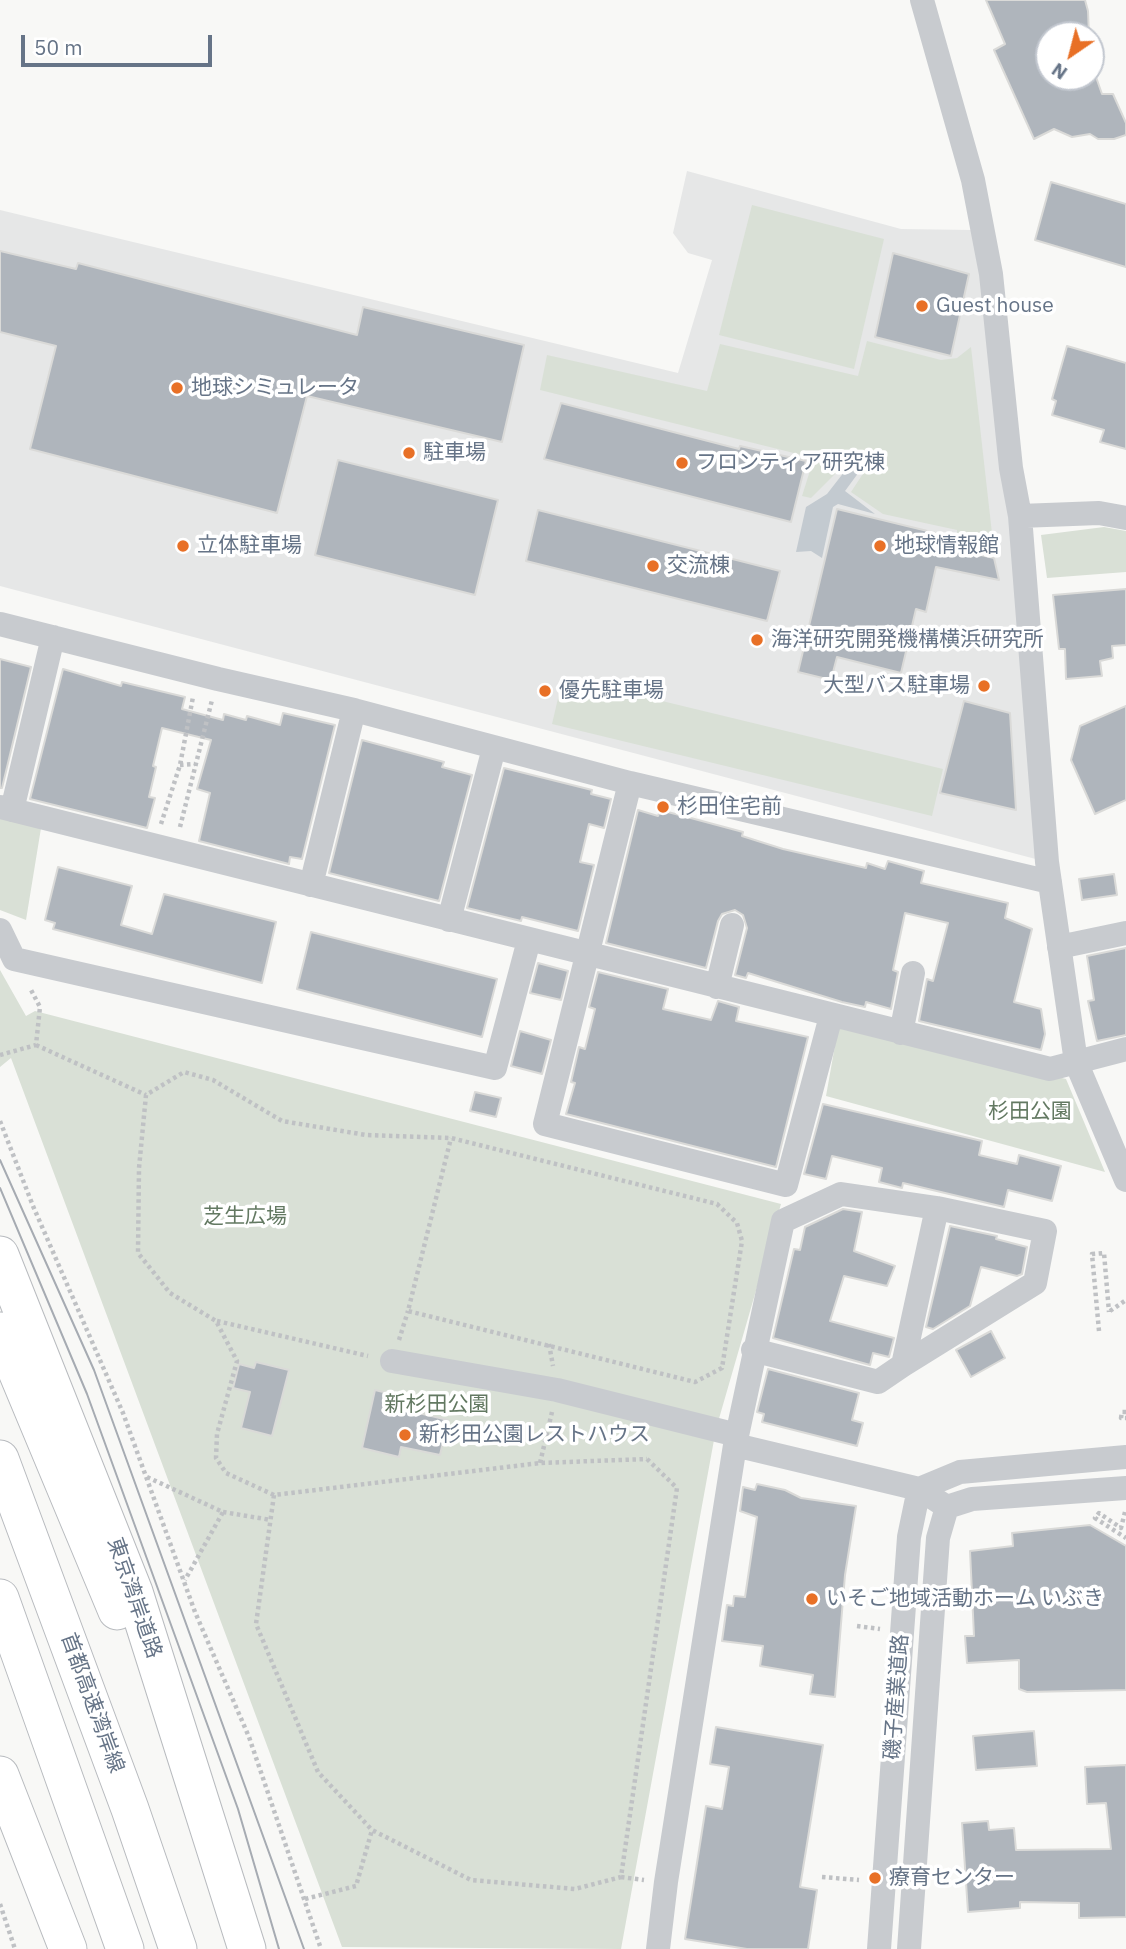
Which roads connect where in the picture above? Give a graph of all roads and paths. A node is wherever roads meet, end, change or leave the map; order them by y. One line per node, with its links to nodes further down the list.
1 (922, 0): 2 (street)
2 (1020, 516): 3 (street); 14 (street)
3 (1126, 518)
4 (0, 624): 5 (street)
5 (53, 637): 6 (street); 12 (street)
6 (207, 676): 7 (street); 9 (path); 10 (path)
7 (354, 710): 8 (street); 15 (street)
8 (494, 748): 11 (street); 16 (street)
9 (195, 764): 10 (path); 13 (path)
10 (180, 765): 13 (path)
11 (630, 783): 14 (street); 22 (street)
12 (6, 808): 13 (street)
13 (165, 847): 15 (street)
14 (1050, 882): 21 (street)
15 (311, 885): 16 (street)
16 (449, 920): 20 (street)
17 (732, 925): 25 (street)
18 (0, 930): 23 (street)
19 (1126, 933): 21 (street)
20 (529, 940): 22 (street); 23 (street)
21 (1059, 947): 31 (street)
22 (587, 955): 25 (street); 26 (street)
23 (14, 959): 28 (path)
24 (913, 972): 27 (street)
25 (718, 987): 26 (street)
26 (831, 1016): 27 (street)
27 (901, 1033): 31 (street)
28 (36, 1045): 30 (path); 32 (path)
29 (1126, 1049): 31 (street)
30 (0, 1055)
31 (1076, 1062): 35 (street)
32 (146, 1094): 34 (path); 40 (path)
33 (0, 1121): 51 (path)
34 (451, 1138): 39 (path); 39 (path)
35 (1126, 1180)
36 (936, 1208): 43 (street); 45 (street); 45 (street)
37 (0, 1255): 65 (highway, 東京湾岸道路)
38 (1126, 1300): 42 (path)
39 (408, 1311): 44 (path)
40 (216, 1321): 44 (path); 54 (path)
41 (0, 1331): 65 (highway)
42 (1099, 1331)
43 (753, 1350): 45 (street); 48 (street)
44 (392, 1362): 48 (street)
45 (903, 1365)
46 (1126, 1412): 47 (path)
47 (1126, 1418)
48 (736, 1440): 53 (street); 77 (street)
49 (1126, 1457): 53 (street)
50 (0, 1459): 74 (highway, 首都高速湾岸線)
51 (147, 1477): 57 (path); 60 (path)
52 (1126, 1488): 55 (street)
53 (919, 1489): 55 (street); 78 (street, 磯子産業道路)
54 (274, 1495): 58 (path); 66 (path)
55 (947, 1507): 79 (street, 磯子産業道路)
56 (1126, 1508): 59 (path)
57 (223, 1512): 58 (path); 60 (path)
58 (271, 1520): 66 (path)
59 (1126, 1538)
60 (184, 1581): 69 (path)
61 (0, 1598): 73 (highway)
62 (857, 1626): 63 (path)
63 (886, 1629)
64 (0, 1775): 72 (highway)
65 (194, 1779): 75 (highway, 東京湾岸道路)
66 (372, 1830): 69 (path)
67 (822, 1877): 68 (path)
68 (859, 1880)
69 (304, 1899): 76 (path)
70 (0, 1904): 71 (path)
71 (15, 1949)
72 (68, 1949)
73 (125, 1949)
74 (178, 1949)
75 (247, 1949)
76 (321, 1949)
77 (658, 1949)
78 (878, 1949)
79 (909, 1949)

